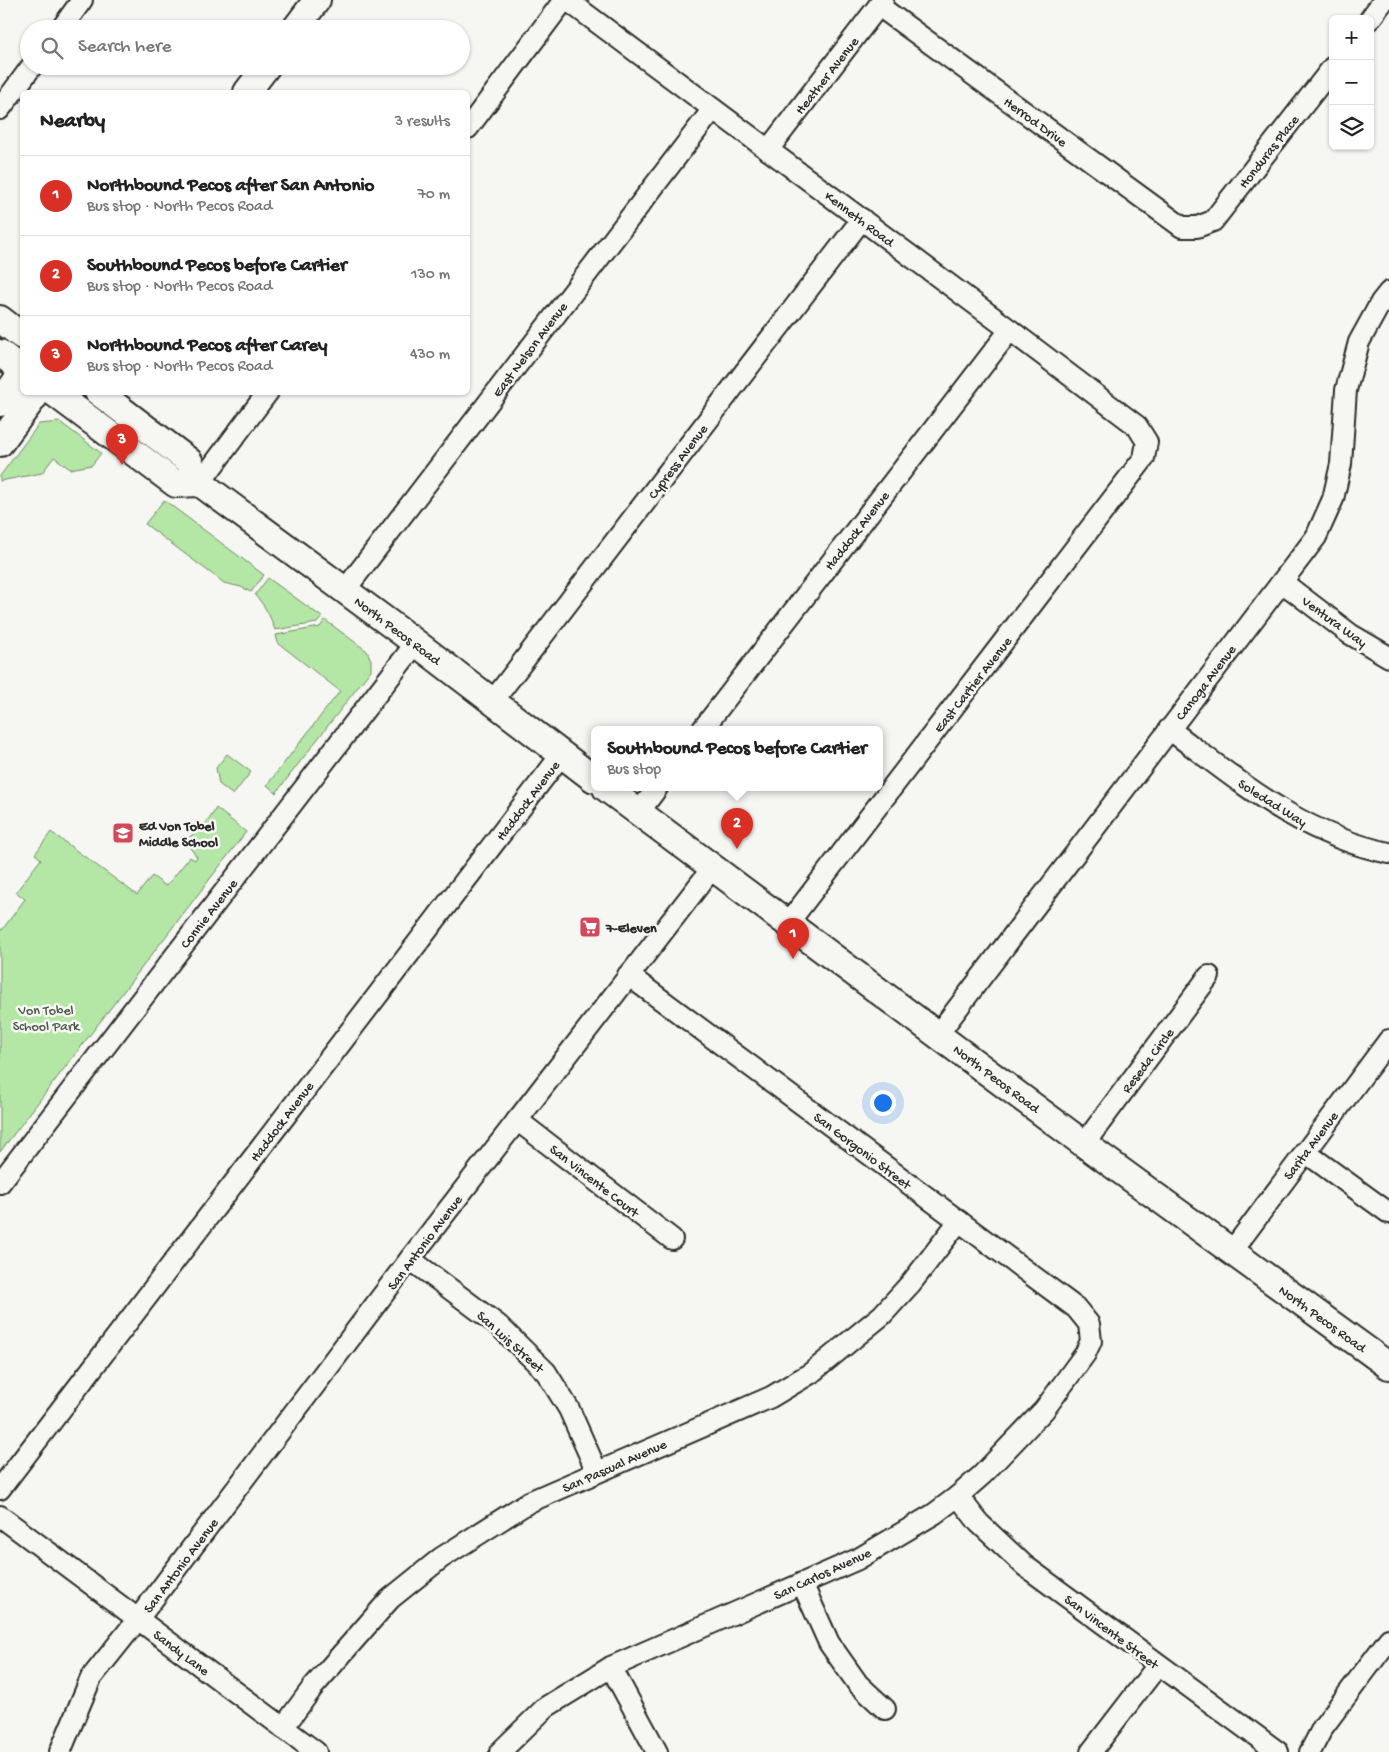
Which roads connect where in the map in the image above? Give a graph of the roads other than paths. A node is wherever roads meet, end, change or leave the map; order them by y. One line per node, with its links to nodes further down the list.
1 (82, 0): 7 (street)
2 (317, 0): 8 (main road)
3 (565, 0): 14 (street, Kenneth Road); 15 (street)
4 (1384, 0): 6 (street)
5 (881, 3): 16 (street, Heather Avenue); 18 (street, Herrod Drive)
6 (1373, 15)
7 (68, 20)
8 (303, 20)
9 (1329, 72): 18 (street, Honduras Place)
10 (25, 75): 13 (street)
11 (260, 75): 12 (main road)
12 (249, 90)
13 (0, 109)
14 (713, 109): 16 (street, Kenneth Road); 35 (street, East Nelson Avenue)
15 (470, 125)
16 (768, 150): 17 (street, Kenneth Road)
17 (862, 219): 21 (street, Kenneth Road); 38 (street, Cypress Avenue)
18 (1197, 227)
19 (1386, 301): 34 (street, Canoga Avenue)
20 (0, 319): 22 (main road)
21 (1010, 330): 31 (street, Kenneth Road); 39 (street, Haddock Avenue)
22 (20, 334)
23 (0, 353): 24 (main road)
24 (20, 370)
25 (20, 375): 30 (main road)
26 (36, 395): 32 (main road)
27 (57, 395): 33 (main road)
28 (102, 395): 33 (main road, North Pecos Road)
29 (266, 395): 33 (street)
30 (0, 403)
31 (1147, 442): 48 (street, East Cartier Avenue)
32 (0, 443)
33 (200, 483): 35 (main road, North Pecos Road)
34 (1282, 582): 37 (street, Ventura Way); 40 (street, Canoga Avenue)
35 (345, 590): 36 (main road, North Pecos Road)
36 (416, 643): 38 (main road, North Pecos Road); 56 (street, Connie Avenue)
37 (1389, 657)
38 (492, 702): 41 (main road, North Pecos Road)
39 (705, 726)
40 (1169, 729): 46 (street, Soledad Way); 51 (street, Canoga Avenue)
41 (562, 754): 42 (main road, North Pecos Road); 65 (street, Haddock Avenue)
42 (591, 777)
43 (610, 791): 45 (main road, North Pecos Road)
44 (656, 791): 45 (street)
45 (639, 812): 47 (main road, North Pecos Road)
46 (1389, 853)
47 (713, 867): 48 (main road, North Pecos Road); 49 (street, San Antonio Avenue)
48 (789, 922): 51 (main road, North Pecos Road)
49 (628, 975): 53 (street, San Antonio Avenue); 58 (street, San Gorgonio Street)
50 (1209, 976): 54 (street, Reseda Circle)
51 (938, 1034): 54 (main road, North Pecos Road)
52 (1389, 1040): 55 (street, Sarita Avenue)
53 (517, 1120): 59 (street, San Vincente Court); 61 (street, San Antonio Avenue)
54 (1084, 1144): 60 (main road, North Pecos Road)
55 (1306, 1152): 57 (street); 60 (street, Sarita Avenue)
56 (0, 1183)
57 (1389, 1213)
58 (959, 1221): 62 (street, San Gorgonio Street); 64 (street, San Pascual Avenue)
59 (672, 1239)
60 (1232, 1251): 63 (main road, North Pecos Road)
61 (410, 1259): 64 (street, San Luis Street); 69 (street, San Antonio Avenue)
62 (1090, 1331): 66 (street, San Carlos Avenue)
63 (1389, 1366)
64 (597, 1472): 74 (street, San Pascual Avenue)
65 (0, 1488)
66 (958, 1496): 68 (street, San Carlos Avenue); 71 (street, San Vincente Street)
67 (0, 1516): 69 (street, Sandy Lane)
68 (802, 1583): 72 (street, San Carlos Avenue); 73 (street)
69 (138, 1619): 74 (street, Sandy Lane); 75 (street)
70 (1389, 1639): 81 (street)
71 (1158, 1665): 79 (street); 80 (street, San Vincente Street)
72 (611, 1666): 77 (street, San Carlos Avenue); 78 (street)
73 (885, 1708)
74 (283, 1728): 76 (street, Sandy Lane)
75 (60, 1752)
76 (316, 1752)
77 (500, 1752)
78 (657, 1752)
79 (1091, 1752)
80 (1278, 1752)
81 (1310, 1752)

